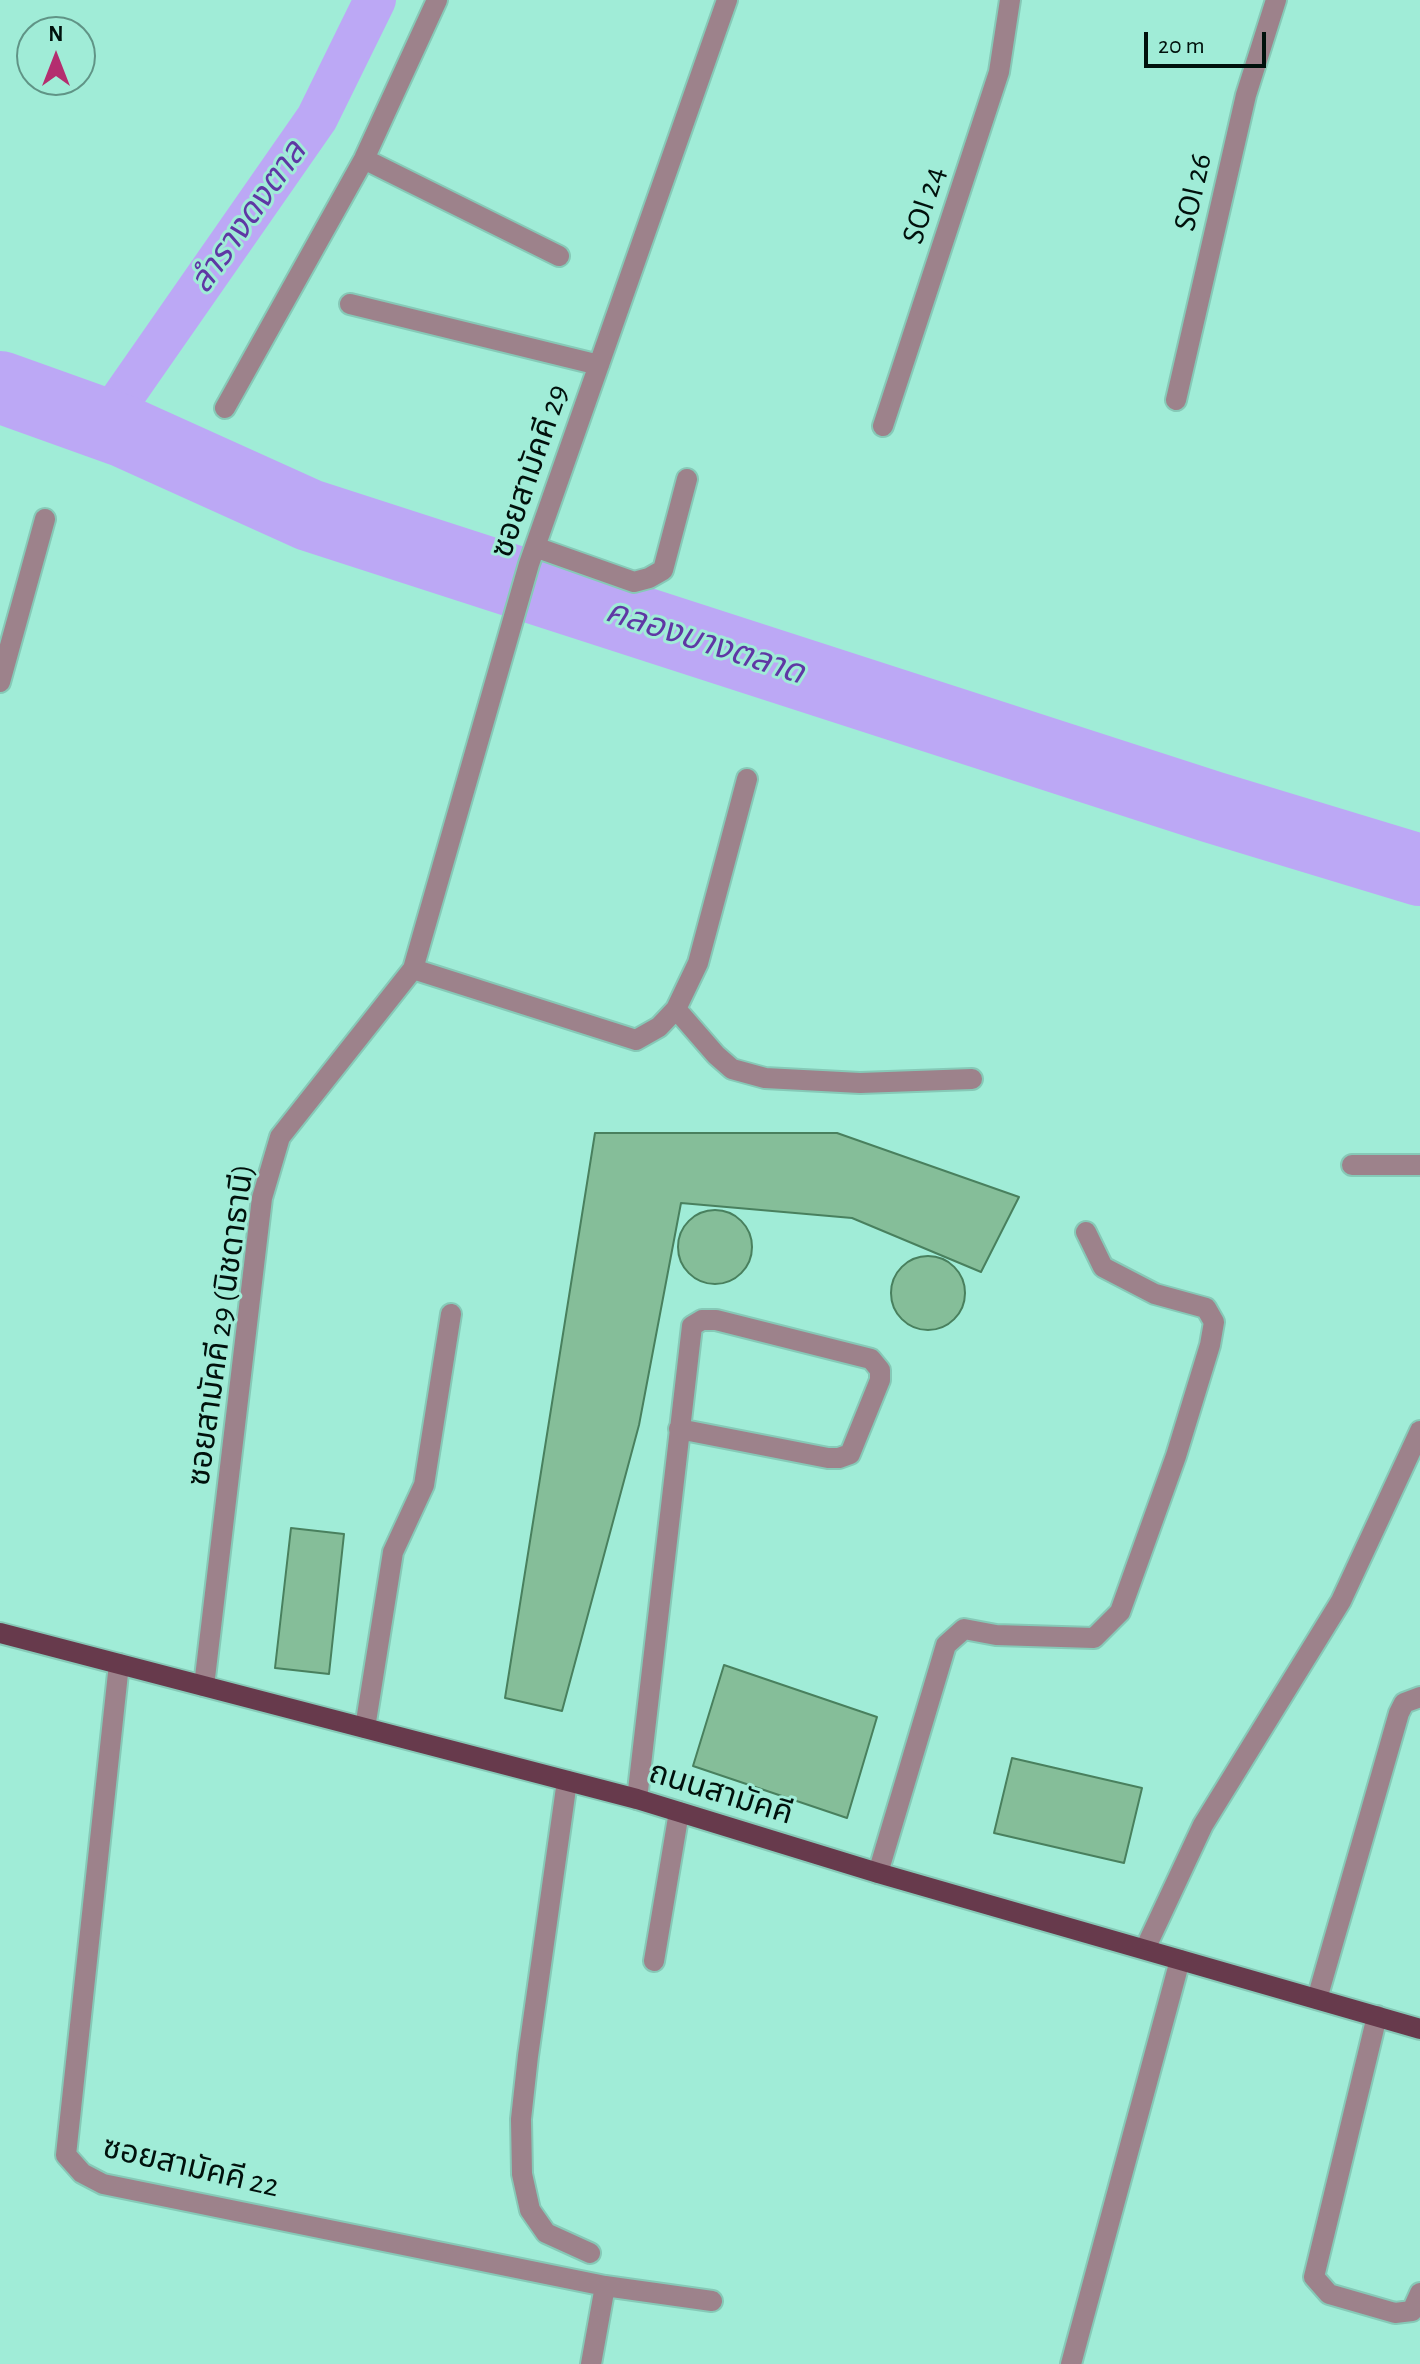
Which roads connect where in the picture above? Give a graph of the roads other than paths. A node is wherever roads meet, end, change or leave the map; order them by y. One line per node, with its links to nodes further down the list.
1 (437, 0): 5 (street)
2 (727, 0): 8 (street, ซอยสามัคคี 29)
3 (1010, 0): 11 (street, SOI 24)
4 (1276, 0): 9 (street, SOI 26)
5 (364, 159): 6 (street); 10 (street)
6 (559, 256)
7 (350, 304): 8 (street)
8 (599, 365): 14 (street, ซอยสามัคคี 29)
9 (1176, 400)
10 (225, 408)
11 (883, 426)
12 (687, 479): 14 (street)
13 (45, 519): 15 (street)
14 (532, 555): 17 (street, ซอยสามัคคี 29)
15 (0, 682)
16 (747, 779): 18 (street)
17 (413, 969): 18 (street); 28 (street, ซอยสามัคคี 29 (นิชดาธานี))
18 (676, 1009): 19 (street)
19 (972, 1079)
20 (1352, 1165): 21 (street)
21 (1420, 1165)
22 (1086, 1232): 34 (street)
23 (451, 1314): 30 (street)
24 (679, 1429): 24 (street); 32 (street)
25 (1420, 1431): 35 (street)
26 (0, 1633): 27 (main road, ถนนสามัคคี)
27 (119, 1664): 28 (main road, ถนนสามัคคี); 42 (street, ซอยสามัคคี 22)
28 (204, 1686): 30 (main road, ถนนสามัคคี)
29 (1420, 1697): 38 (street)
30 (365, 1728): 31 (main road, ถนนสามัคคี)
31 (567, 1781): 32 (main road, ถนนสามัคคี); 41 (street)
32 (637, 1799): 33 (main road, ถนนสามัคคี)
33 (679, 1812): 34 (main road, ถนนสามัคคี); 37 (street)
34 (878, 1873): 35 (main road, ถนนสามัคคี)
35 (1145, 1949): 36 (main road, ถนนสามัคคี)
36 (1180, 1960): 38 (main road, ถนนสามัคคี); 46 (street)
37 (654, 1961)
38 (1317, 1999): 39 (main road, ถนนสามัคคี)
39 (1377, 2016): 40 (main road, ถนนสามัคคี); 43 (street)
40 (1420, 2029)
41 (590, 2253)
42 (605, 2286): 44 (street, ซอยสามัคคี 22); 45 (street)
43 (1420, 2293)
44 (712, 2301)
45 (591, 2364)
46 (1071, 2364)

